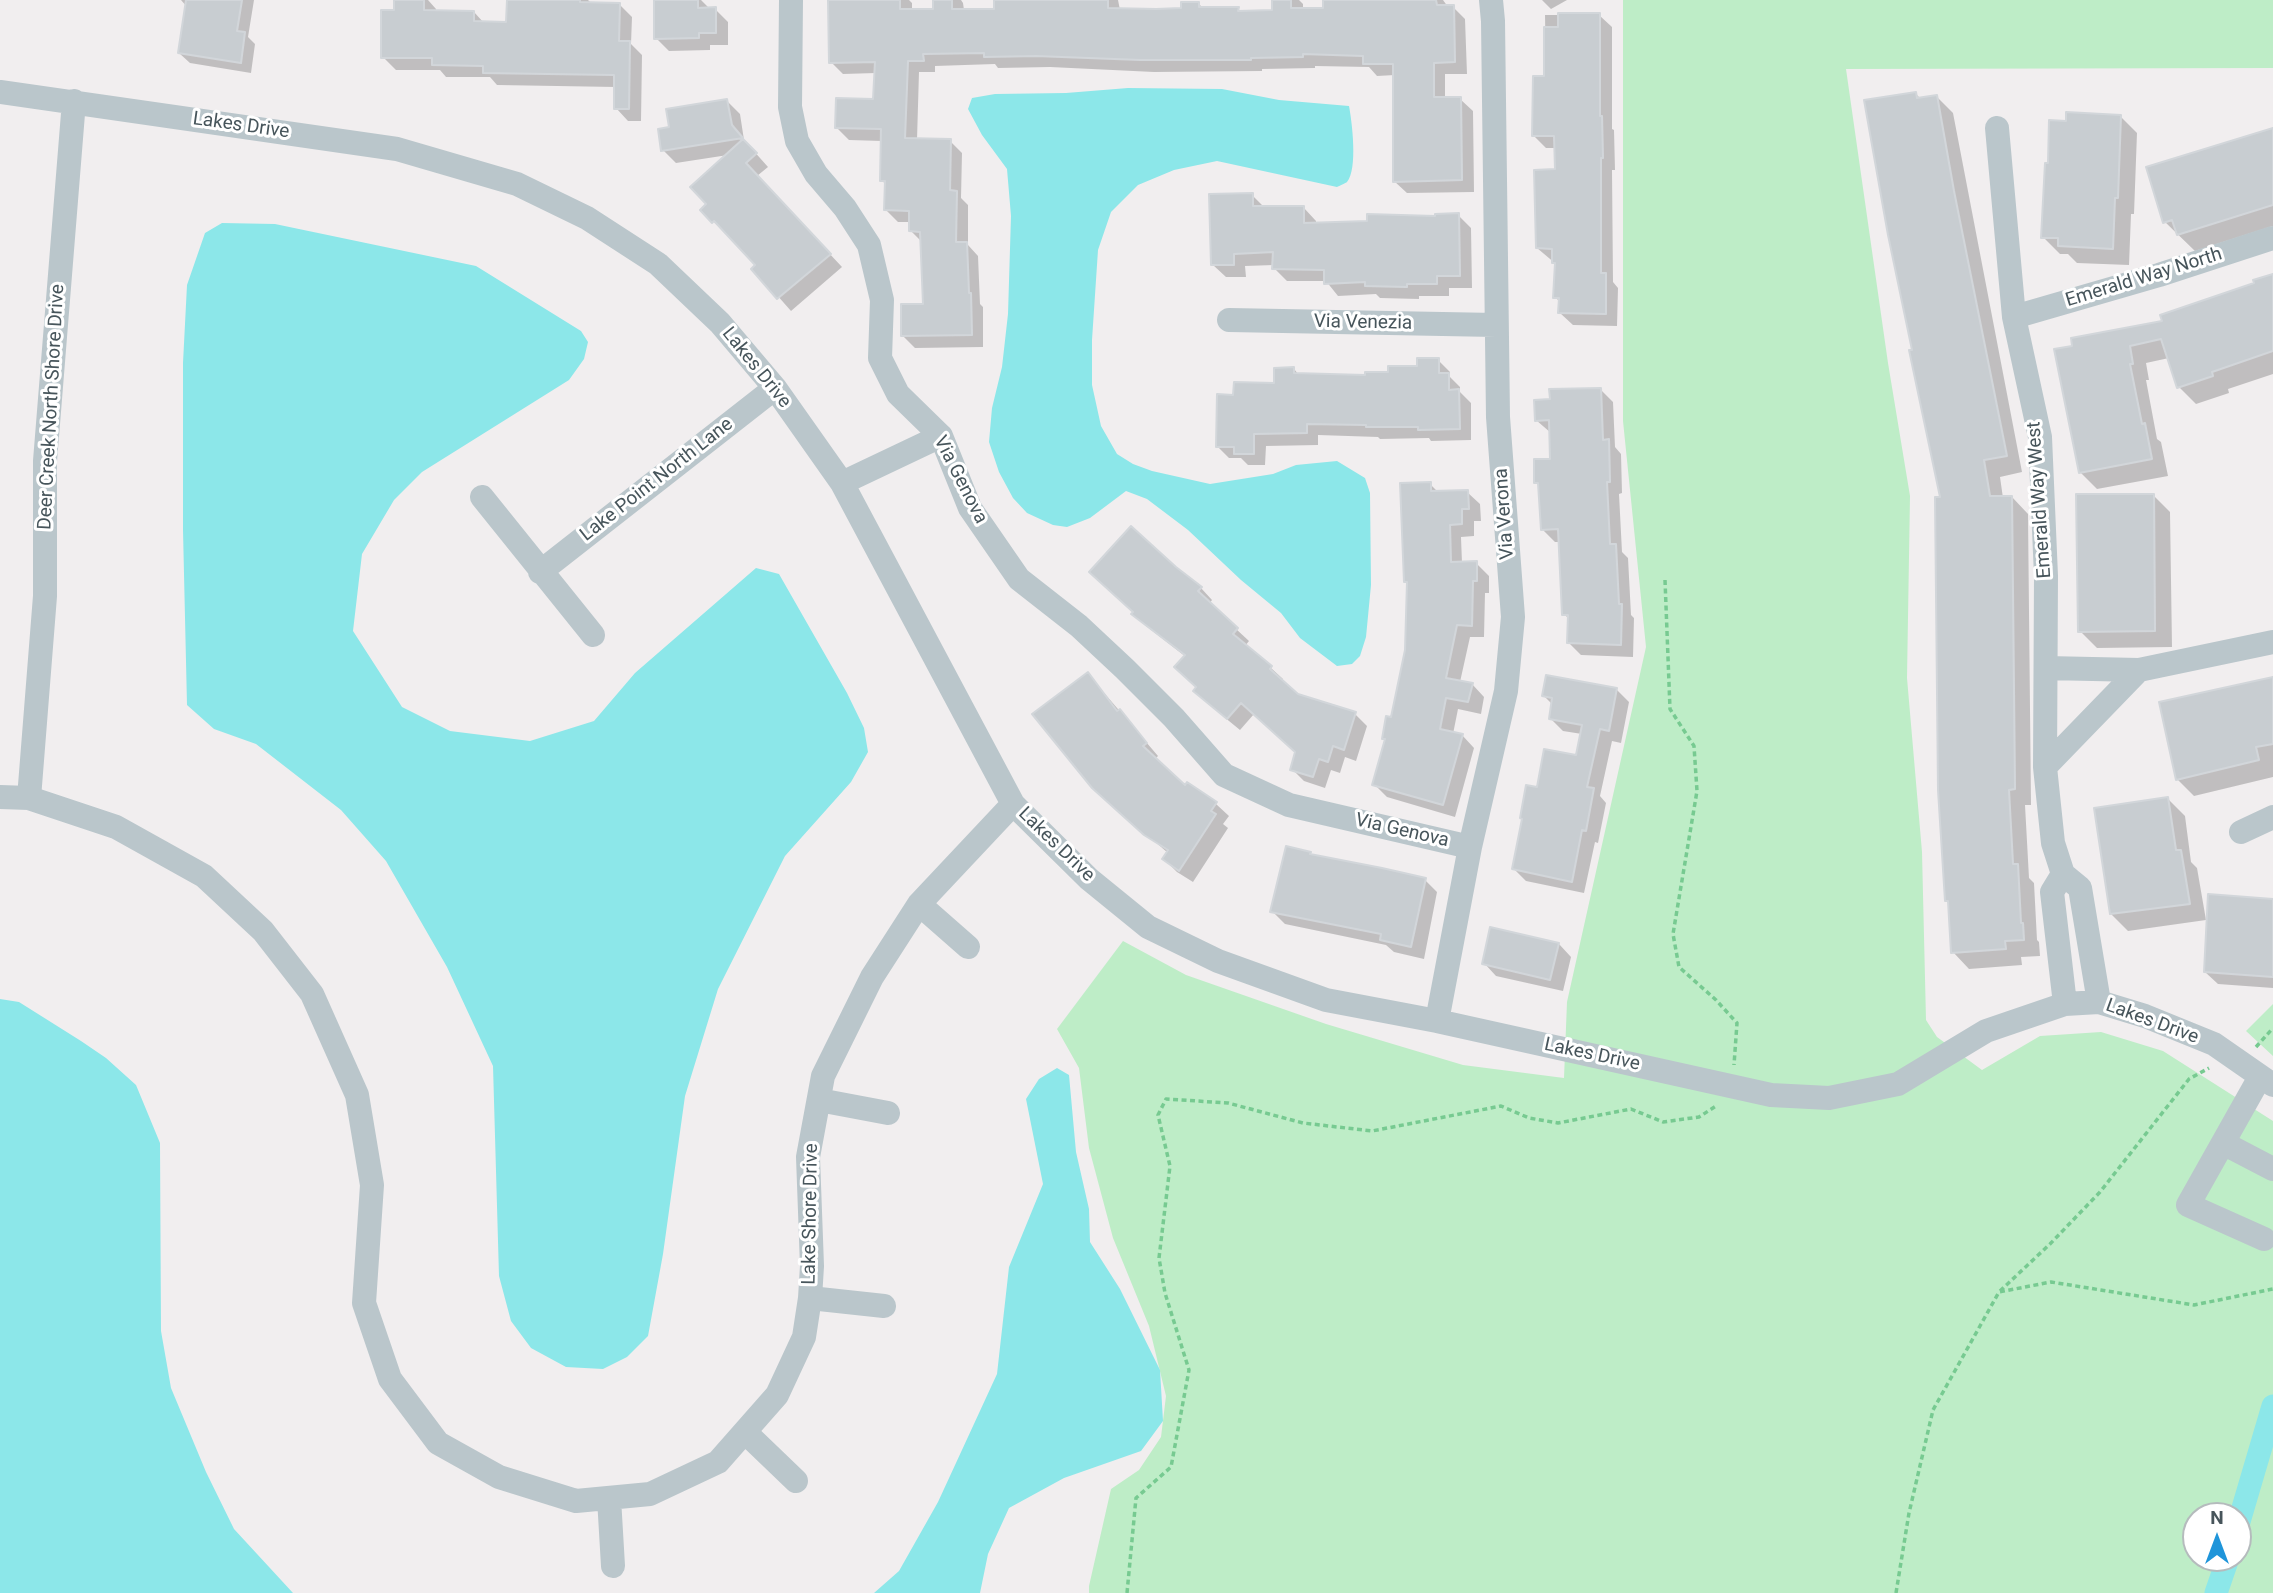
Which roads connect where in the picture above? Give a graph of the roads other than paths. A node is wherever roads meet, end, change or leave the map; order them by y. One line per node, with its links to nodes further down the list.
1 (790, 0): 11 (street, Via Genova)
2 (1491, 0): 9 (street, Via Verona)
3 (0, 92): 4 (street, Lakes Drive)
4 (74, 101): 10 (street, Lakes Drive); 21 (street, Deer Creek North Shore Drive)
5 (1997, 128): 7 (street, Emerald Way West)
6 (2273, 238): 7 (street, Emerald Way North)
7 (2014, 317): 17 (street, Emerald Way West)
8 (1229, 320): 9 (street, Via Venezia)
9 (1496, 325): 25 (street, Via Verona)
10 (775, 388): 12 (street, Lakes Drive); 14 (street, Lake Point North Lane)
11 (941, 436): 12 (street); 25 (street, Via Genova)
12 (842, 483): 22 (street, Lakes Drive)
13 (482, 497): 14 (street)
14 (540, 572): 15 (street)
15 (593, 635)
16 (2273, 642): 18 (street)
17 (2046, 668): 18 (street); 19 (street, Emerald Way West)
18 (2139, 670): 19 (street)
19 (2045, 767): 26 (street, Emerald Way West)
20 (0, 797): 21 (street, Lake Shore Drive)
21 (29, 798): 42 (street, Lake Shore Drive)
22 (1013, 804): 27 (street, Lake Shore Drive); 31 (street, Lakes Drive)
23 (2273, 817): 24 (street)
24 (2241, 832)
25 (1470, 847): 31 (street, Via Verona)
26 (2063, 874): 29 (street, Emerald Way West); 30 (street)
27 (919, 904): 28 (street); 33 (street, Lake Shore Drive)
28 (968, 947)
29 (2099, 1002): 30 (street, Lakes Drive); 32 (street, Lakes Drive)
30 (2065, 1004): 31 (street, Lakes Drive)
31 (1437, 1021)
32 (2267, 1081): 35 (street)
33 (818, 1100): 34 (street); 38 (street, Lake Shore Drive)
34 (888, 1113)
35 (2223, 1143): 36 (street); 37 (street)
36 (2273, 1169)
37 (2264, 1239)
38 (810, 1298): 39 (street); 40 (street, Lake Shore Drive)
39 (884, 1306)
40 (745, 1432): 41 (street); 42 (street, Lake Shore Drive)
41 (796, 1481)
42 (609, 1498): 43 (street)
43 (613, 1566)

